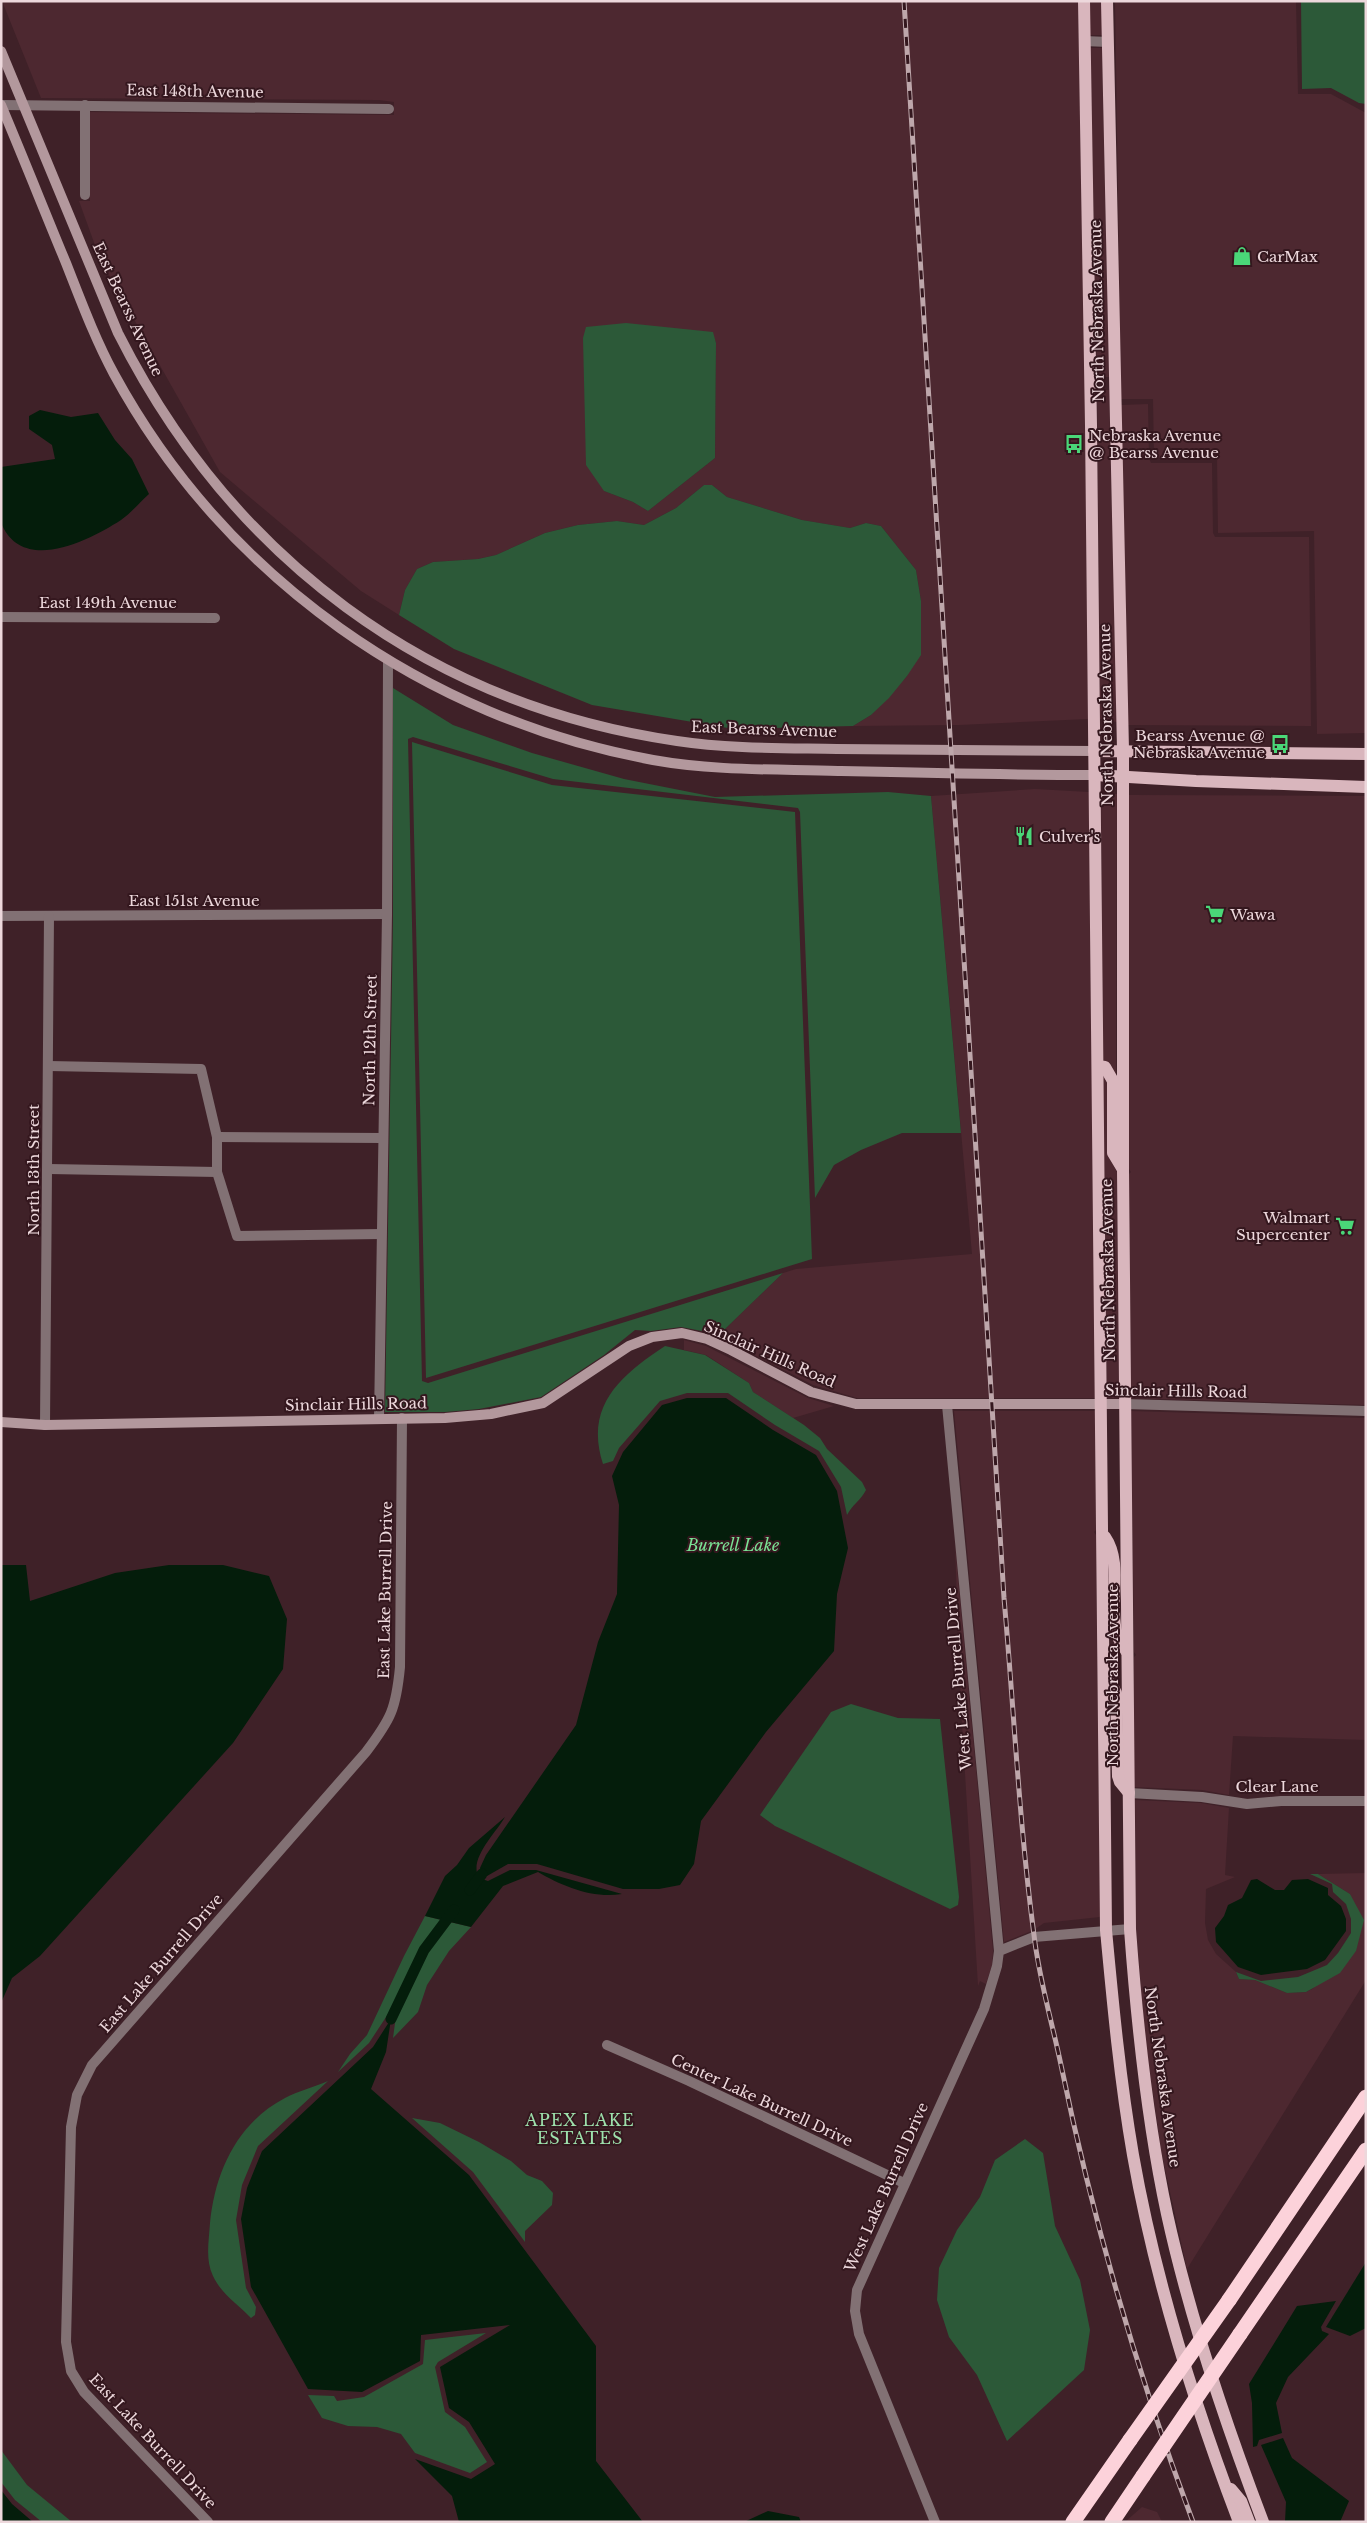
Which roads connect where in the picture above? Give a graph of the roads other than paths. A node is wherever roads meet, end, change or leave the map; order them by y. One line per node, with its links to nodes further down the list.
1 (1084, 1): 3 (main road, North Nebraska Avenue)
2 (1107, 1): 4 (main road, North Nebraska Avenue)
3 (1084, 41): 4 (street); 11 (main road, North Nebraska Avenue)
4 (1108, 42): 12 (main road, North Nebraska Avenue)
5 (1, 51): 7 (main road, East Bearss Avenue)
6 (1, 105): 7 (street, East 148th Avenue); 15 (main road)
7 (23, 105): 8 (street, East 148th Avenue); 17 (main road, East Bearss Avenue)
8 (85, 105): 9 (street, East 148th Avenue); 10 (street)
9 (389, 109)
10 (85, 195)
11 (1091, 384): 12 (main road); 17 (main road, North Nebraska Avenue)
12 (1114, 384): 16 (main road, North Nebraska Avenue)
13 (1, 617): 14 (street, East 149th Avenue)
14 (214, 618)
15 (388, 662): 19 (main road); 22 (street, North 12th Street)
16 (1123, 750): 17 (main road, East Bearss Avenue); 18 (main road, East Bearss Avenue); 20 (main road, North Nebraska Avenue)
17 (1094, 751): 19 (main road, North Nebraska Avenue)
18 (1366, 754)
19 (1095, 775): 20 (main road); 26 (main road, North Nebraska Avenue)
20 (1123, 775): 21 (main road); 30 (main road, North Nebraska Avenue)
21 (1366, 787)
22 (387, 914): 24 (street, East 151st Avenue); 28 (street, North 12th Street)
23 (1, 916): 24 (street, East 151st Avenue)
24 (49, 916): 25 (street, North 13th Street)
25 (49, 1066): 27 (street); 29 (street, North 13th Street)
26 (1098, 1066): 30 (main road); 33 (main road, North Nebraska Avenue)
27 (217, 1136): 28 (street); 31 (street)
28 (383, 1138): 32 (street, North 12th Street)
29 (49, 1169): 31 (street); 40 (street, North 13th Street)
30 (1123, 1170): 34 (main road, North Nebraska Avenue)
31 (217, 1172): 32 (street)
32 (381, 1234): 38 (street, North 12th Street)
33 (1101, 1404): 34 (main road, Sinclair Hills Road); 35 (main road, Sinclair Hills Road); 41 (main road, North Nebraska Avenue)
34 (1125, 1404): 36 (street, Sinclair Hills Road); 42 (main road, North Nebraska Avenue)
35 (947, 1405): 37 (main road, Sinclair Hills Road); 48 (street, West Lake Burrell Drive)
36 (1366, 1411)
37 (402, 1418): 38 (main road, Sinclair Hills Road); 54 (street, East Lake Burrell Drive)
38 (379, 1419): 40 (main road, Sinclair Hills Road)
39 (1, 1422): 40 (main road, Sinclair Hills Road)
40 (45, 1425)
41 (1102, 1533): 42 (main road); 43 (main road, North Nebraska Avenue)
42 (1128, 1654): 44 (main road, North Nebraska Avenue)
43 (1104, 1681): 44 (main road); 47 (main road, North Nebraska Avenue)
44 (1129, 1793): 45 (street, Clear Lane); 46 (main road, North Nebraska Avenue)
45 (1366, 1801)
46 (1130, 1929): 47 (street); 61 (main road, North Nebraska Avenue)
47 (1106, 1930): 48 (street); 53 (main road, North Nebraska Avenue)
48 (999, 1951): 52 (street, West Lake Burrell Drive)
49 (607, 2045): 52 (street, Center Lake Burrell Drive)
50 (1366, 2097): 56 (highway, bridge)
51 (1366, 2150): 57 (highway, bridge)
52 (904, 2183): 55 (street, West Lake Burrell Drive)
53 (1223, 2479): 58 (main road); 59 (main road, North Nebraska Avenue); 60 (main road)
54 (208, 2522)
55 (935, 2522)
56 (1073, 2522)
57 (1112, 2522)
58 (1230, 2522)
59 (1240, 2522)
60 (1250, 2522)
61 (1263, 2522)

